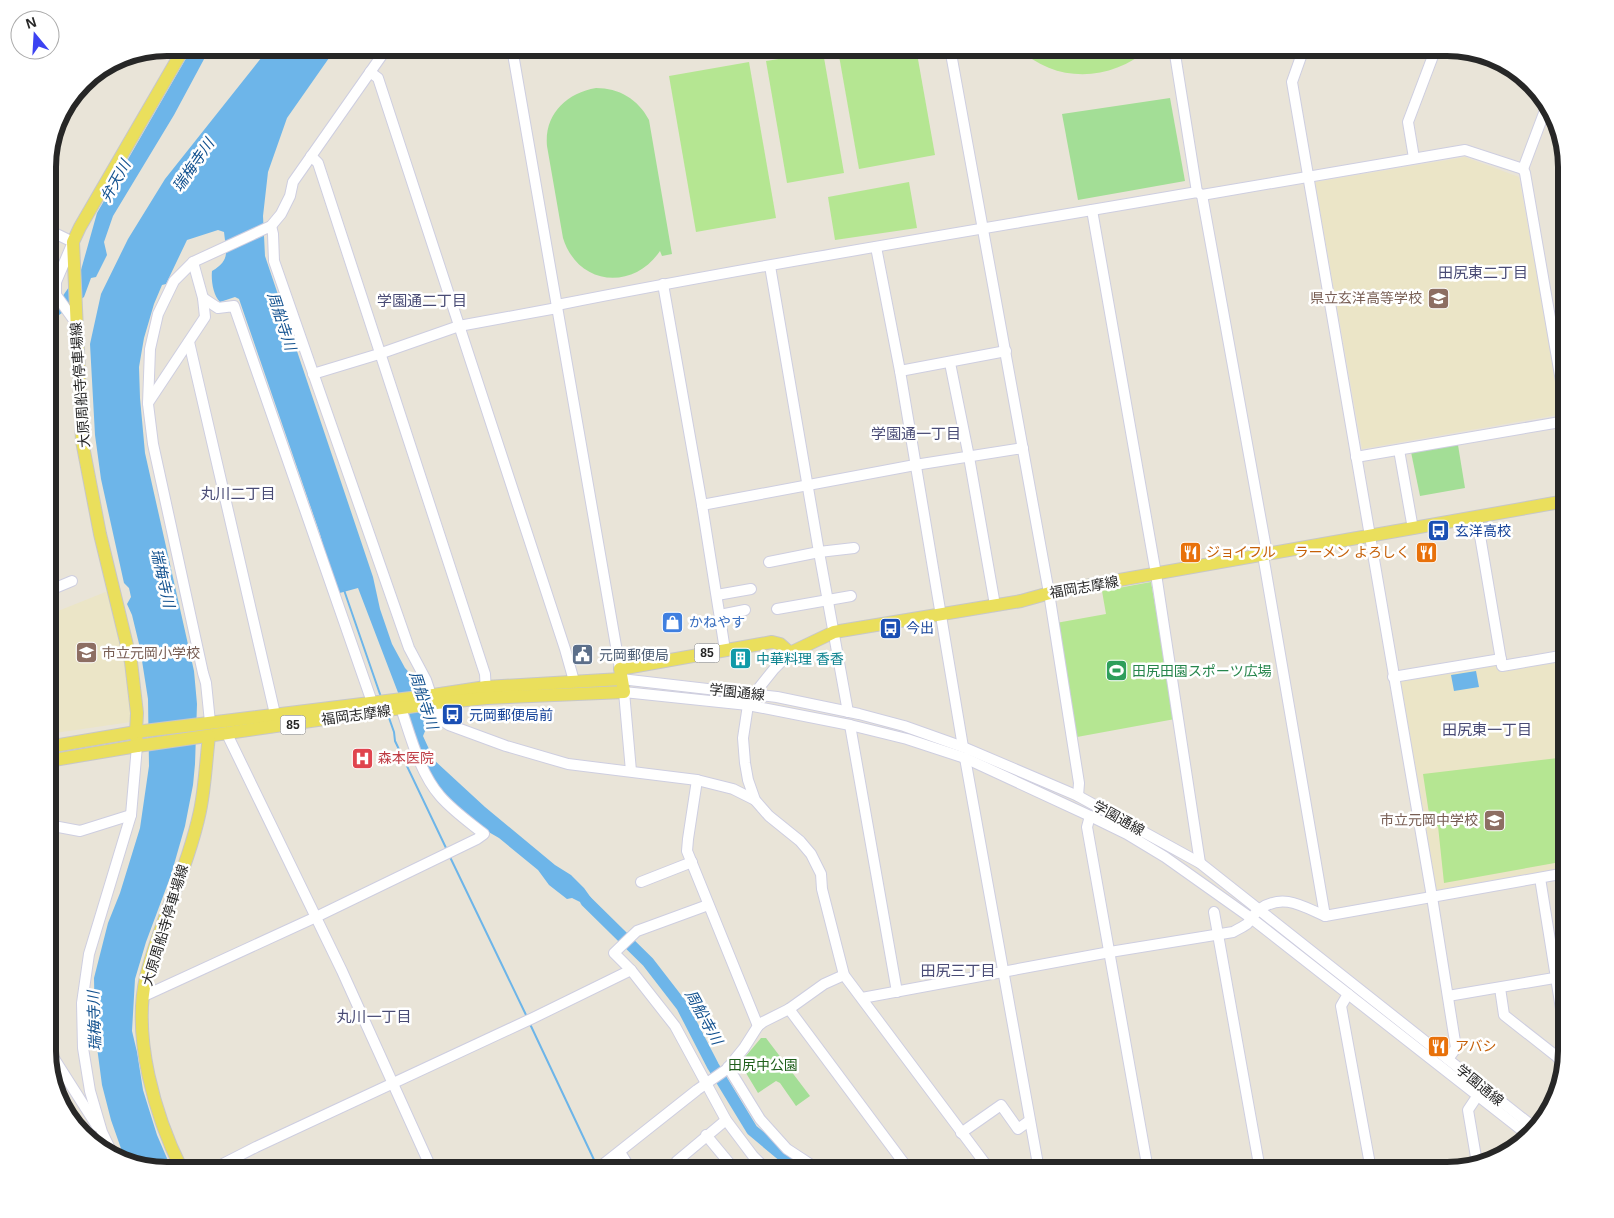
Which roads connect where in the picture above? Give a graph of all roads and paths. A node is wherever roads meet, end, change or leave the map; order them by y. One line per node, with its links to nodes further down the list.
1 (179, 56): 19 (main road)
2 (381, 56): 8 (street)
3 (513, 56): 27 (street)
4 (951, 56): 17 (street)
5 (1175, 56): 14 (street)
6 (1301, 56): 13 (street)
7 (1433, 56): 11 (street)
8 (370, 72): 10 (street); 29 (street)
9 (1543, 112): 12 (street)
10 (311, 156): 16 (street); 32 (street)
11 (1414, 158): 12 (street); 13 (street)
12 (1522, 169): 34 (street)
13 (1307, 177): 14 (street); 42 (street)
14 (1200, 193): 15 (street); 52 (street)
15 (1092, 210): 17 (street); 54 (street)
16 (271, 226): 21 (street); 36 (street)
17 (983, 229): 20 (street); 31 (street)
18 (56, 234): 19 (street)
19 (73, 242): 23 (street); 28 (main road, 大原周船寺停車場線)
20 (876, 247): 22 (street); 35 (street)
21 (194, 262): 25 (street); 37 (street)
22 (770, 266): 24 (street); 44 (street)
23 (56, 282)
24 (663, 284): 27 (street); 46 (street)
25 (203, 298): 30 (street); 79 (street)
26 (56, 301): 28 (street)
27 (557, 306): 29 (street); 73 (street)
28 (73, 315): 86 (main road, 大原周船寺停車場線)
29 (459, 326): 32 (street); 74 (street)
30 (188, 342): 37 (street); 82 (street)
31 (1006, 351): 33 (street); 39 (street)
32 (379, 354): 36 (street); 75 (street)
33 (950, 363): 35 (street); 41 (street)
34 (1558, 364)
35 (900, 371): 43 (street)
36 (313, 374): 77 (street)
37 (148, 404): 83 (street)
38 (1558, 422): 40 (street)
39 (1023, 448): 41 (street); 58 (street)
40 (1399, 450): 42 (street); 48 (street)
41 (969, 457): 43 (street); 62 (street)
42 (1356, 458): 49 (street)
43 (915, 466): 44 (street); 65 (street)
44 (808, 485): 46 (street); 51 (street)
45 (1558, 503): 47 (main road, 福岡志摩線)
46 (702, 505): 59 (street)
47 (1477, 518): 48 (main road, 福岡志摩線); 71 (street)
48 (1413, 528): 49 (main road, 福岡志摩線)
49 (1369, 536): 52 (main road, 福岡志摩線); 72 (street)
50 (854, 548): 51 (street)
51 (818, 552): 53 (street); 61 (street)
52 (1265, 554): 54 (main road, 福岡志摩線); 111 (street)
53 (769, 562)
54 (1156, 574): 58 (main road, 福岡志摩線); 102 (street)
55 (72, 581): 56 (street)
56 (56, 588)
57 (751, 589): 59 (street)
58 (1048, 593): 62 (main road, 福岡志摩線); 96 (street)
59 (716, 595): 66 (street)
60 (851, 596): 61 (street)
61 (827, 600): 63 (street); 67 (street)
62 (995, 605): 65 (main road, 福岡志摩線)
63 (777, 609)
64 (745, 610): 66 (street)
65 (941, 613): 67 (main road, 福岡志摩線); 91 (street)
66 (720, 615): 68 (street)
67 (834, 632): 69 (main road, 福岡志摩線); 81 (street)
68 (725, 650): 69 (main road, 福岡志摩線 / 85); 73 (main road, 福岡志摩線 / 85)
69 (790, 653): 76 (street)
70 (1558, 656): 71 (street)
71 (1501, 659): 72 (street)
72 (1393, 677): 106 (street)
73 (622, 680): 74 (main road, 福岡志摩線 / 85); 75 (main road, 福岡志摩線 / 85); 76 (street, 学園通線); 78 (street, 学園通線); 94 (street)
74 (574, 681): 75 (main road, 福岡志摩線 / 85)
75 (486, 692): 77 (main road, 福岡志摩線 / 85)
76 (754, 694): 78 (street); 81 (street, 学園通線)
77 (432, 698): 79 (main road, 85); 80 (main road, 福岡志摩線 / 85); 94 (street)
78 (748, 704): 84 (street, 学園通線); 97 (street)
79 (374, 707): 80 (main road, 福岡志摩線 / 85); 82 (main road, 福岡志摩線 / 85); 85 (main road, 福岡志摩線 / 85)
80 (401, 708): 110 (street)
81 (848, 712): 91 (street, 学園通線)
82 (275, 714): 83 (main road, 福岡志摩線 / 85); 85 (street)
83 (210, 722): 86 (main road, 福岡志摩線 / 85)
84 (850, 725): 92 (street, 学園通線); 121 (street)
85 (271, 728): 87 (main road, 福岡志摩線 / 85)
86 (136, 732): 89 (main road, 福岡志摩線 / 85); 90 (main road, 大原周船寺停車場線)
87 (227, 734): 88 (main road, 福岡志摩線 / 85); 110 (street)
88 (209, 736): 90 (main road, 福岡志摩線 / 85); 123 (main road, 大原周船寺停車場線)
89 (56, 746)
90 (137, 746): 93 (main road, 福岡志摩線 / 85); 98 (street)
91 (963, 746): 96 (street, 学園通線)
92 (965, 758): 99 (street, 学園通線); 117 (street)
93 (56, 760)
94 (631, 771): 95 (street)
95 (697, 780): 97 (street); 101 (street)
96 (1078, 796): 102 (street, 学園通線)
97 (754, 800): 118 (street)
98 (131, 815): 100 (street); 139 (street)
99 (1090, 816): 112 (street, 学園通線); 114 (street)
100 (56, 826)
101 (692, 862): 105 (street); 107 (street)
102 (1200, 863): 108 (street, 学園通線)
103 (1558, 875): 104 (street)
104 (1540, 878): 106 (street); 115 (street)
105 (641, 882)
106 (1432, 897): 111 (street); 124 (street)
107 (708, 905): 116 (street); 127 (street)
108 (1259, 910): 111 (street); 112 (street); 129 (street, 学園通線)
109 (1214, 912): 113 (street)
110 (316, 916): 123 (street); 132 (street)
111 (1325, 916)
112 (1251, 918): 113 (street); 122 (street, 学園通線)
113 (1218, 935): 114 (street); 158 (street)
114 (1110, 952): 117 (street); 157 (street)
115 (1558, 963)
116 (631, 970): 132 (street); 133 (street)
117 (1002, 971): 121 (street); 136 (street)
118 (844, 974): 125 (street); 126 (street)
119 (1558, 978): 120 (street)
120 (1500, 988): 124 (street); 128 (street)
121 (897, 992): 125 (street)
122 (1348, 994): 134 (street, 学園通線); 159 (street)
123 (144, 996): 145 (main road, 大原周船寺停車場線)
124 (1448, 996): 129 (street)
125 (862, 998): 140 (street)
126 (788, 1009): 127 (street); 154 (street)
127 (758, 1026): 131 (street)
128 (1558, 1057)
129 (1448, 1059): 137 (street, 学園通線)
130 (57, 1062): 139 (street)
131 (728, 1068): 133 (street); 153 (street)
132 (392, 1082): 146 (street); 147 (street)
133 (707, 1083): 135 (street); 143 (street)
134 (1478, 1096): 138 (street, 学園通線); 144 (street)
135 (726, 1120): 141 (street); 152 (street)
136 (1029, 1121): 140 (street); 156 (street)
137 (1530, 1124)
138 (1523, 1131)
139 (102, 1132): 142 (street)
140 (961, 1133): 155 (street)
141 (706, 1135): 150 (street); 151 (street)
142 (108, 1145)
143 (620, 1152): 148 (street); 149 (street)
144 (1477, 1158)
145 (178, 1162)
146 (227, 1162)
147 (428, 1162)
148 (607, 1162)
149 (626, 1162)
150 (678, 1162)
151 (728, 1162)
152 (759, 1162)
153 (807, 1162)
154 (903, 1162)
155 (984, 1162)
156 (1037, 1162)
157 (1147, 1162)
158 (1259, 1162)
159 (1369, 1162)

